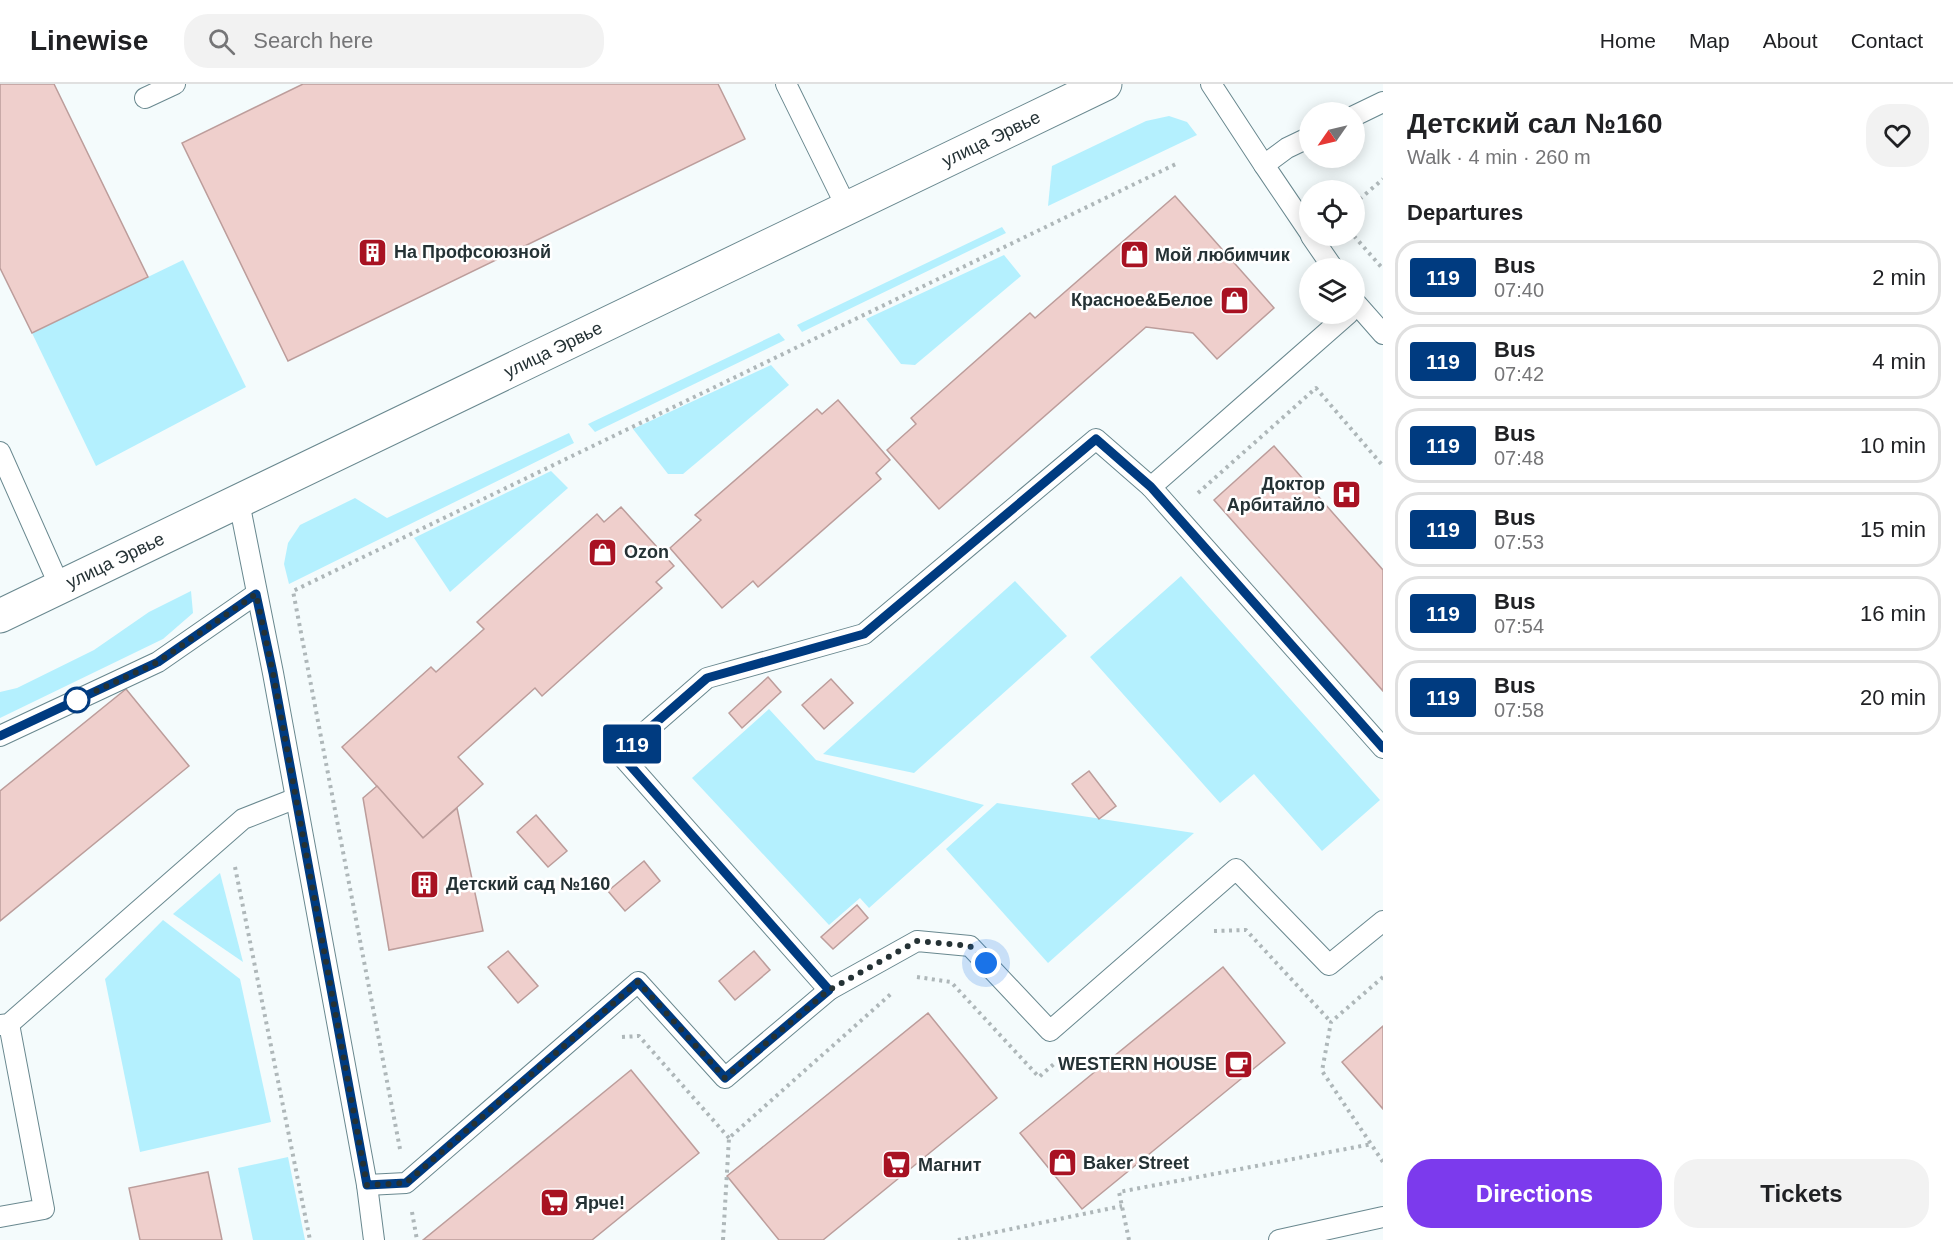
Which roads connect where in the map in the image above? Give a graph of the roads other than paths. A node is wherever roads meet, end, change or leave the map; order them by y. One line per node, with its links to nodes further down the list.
1 (175, 84): 5 (lane)
2 (786, 84): 10 (lane)
3 (1105, 84): 10 (street, улица Эрвье)
4 (1211, 84): 9 (lane)
5 (145, 98)
6 (1383, 102): 7 (lane)
7 (1365, 111)
8 (1299, 142): 9 (lane)
9 (1264, 165): 11 (lane)
10 (847, 208): 17 (street, улица Эрвье)
11 (1299, 218)
12 (1365, 317): 14 (lane)
13 (1335, 324): 16 (lane)
14 (1383, 334)
15 (0, 452): 18 (lane)
16 (1151, 487): 22 (lane); 25 (lane)
17 (239, 502): 18 (street, улица Эрвье); 19 (lane)
18 (60, 587): 20 (street, улица Эрвье)
19 (256, 594): 21 (lane); 23 (lane)
20 (0, 615)
21 (0, 736)
22 (1383, 748)
23 (294, 800): 26 (lane); 27 (lane)
24 (1383, 921): 25 (lane)
25 (829, 990): 27 (lane)
26 (4, 1024): 28 (lane)
27 (367, 1185): 30 (lane)
28 (0, 1217)
29 (1383, 1217): 31 (lane)
30 (374, 1240)
31 (1279, 1240)

